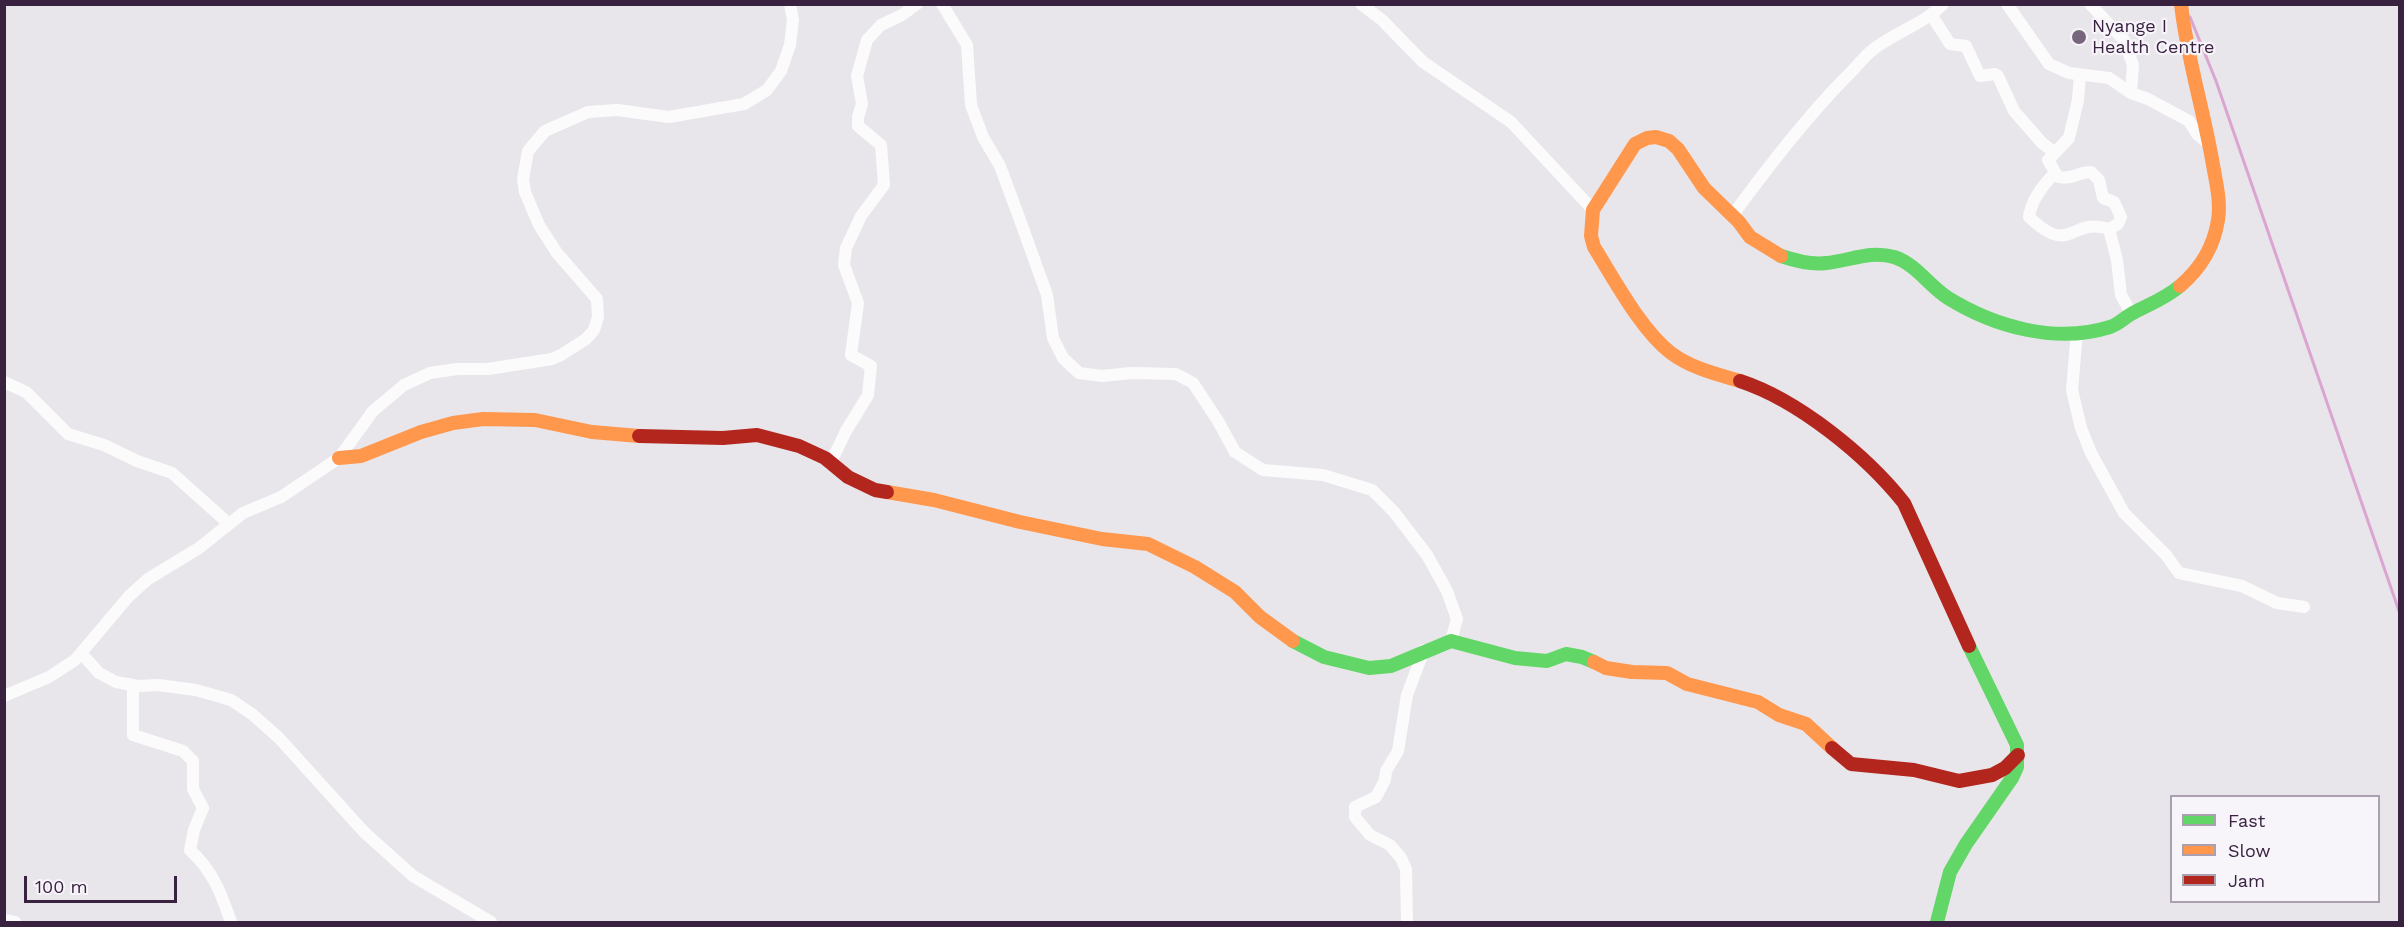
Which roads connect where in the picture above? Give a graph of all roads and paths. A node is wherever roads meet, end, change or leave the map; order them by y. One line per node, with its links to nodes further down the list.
1 (790, 4): 21 (street)
2 (917, 4): 22 (street)
3 (942, 4): 25 (street)
4 (1361, 4): 15 (street)
5 (1942, 4): 9 (street)
6 (2007, 4): 10 (street)
7 (2090, 4): 11 (street)
8 (2181, 4): 12 (main road)
9 (1932, 16): 13 (street); 16 (street)
10 (2080, 75): 11 (street); 13 (street)
11 (2131, 93): 12 (street)
12 (2209, 144): 18 (main road)
13 (2054, 152): 14 (street)
14 (2055, 173): 17 (street); 17 (street)
15 (1593, 210): 16 (main road); 30 (main road)
16 (1731, 216): 19 (main road)
17 (2109, 229): 18 (street)
18 (2131, 314): 19 (main road)
19 (2077, 332): 24 (street)
20 (4, 382): 23 (street)
21 (339, 459): 22 (main road); 23 (street)
22 (830, 464): 26 (main road)
23 (228, 524): 27 (street)
24 (2304, 607)
25 (1451, 640): 26 (main road); 30 (main road)
26 (1424, 650): 35 (street)
27 (82, 654): 28 (street); 29 (street)
28 (133, 686): 33 (street); 34 (street)
29 (4, 696)
30 (2018, 755): 36 (main road)
31 (4, 920): 32 (street)
32 (15, 922)
33 (231, 922)
34 (491, 922)
35 (1407, 922)
36 (1937, 922)

